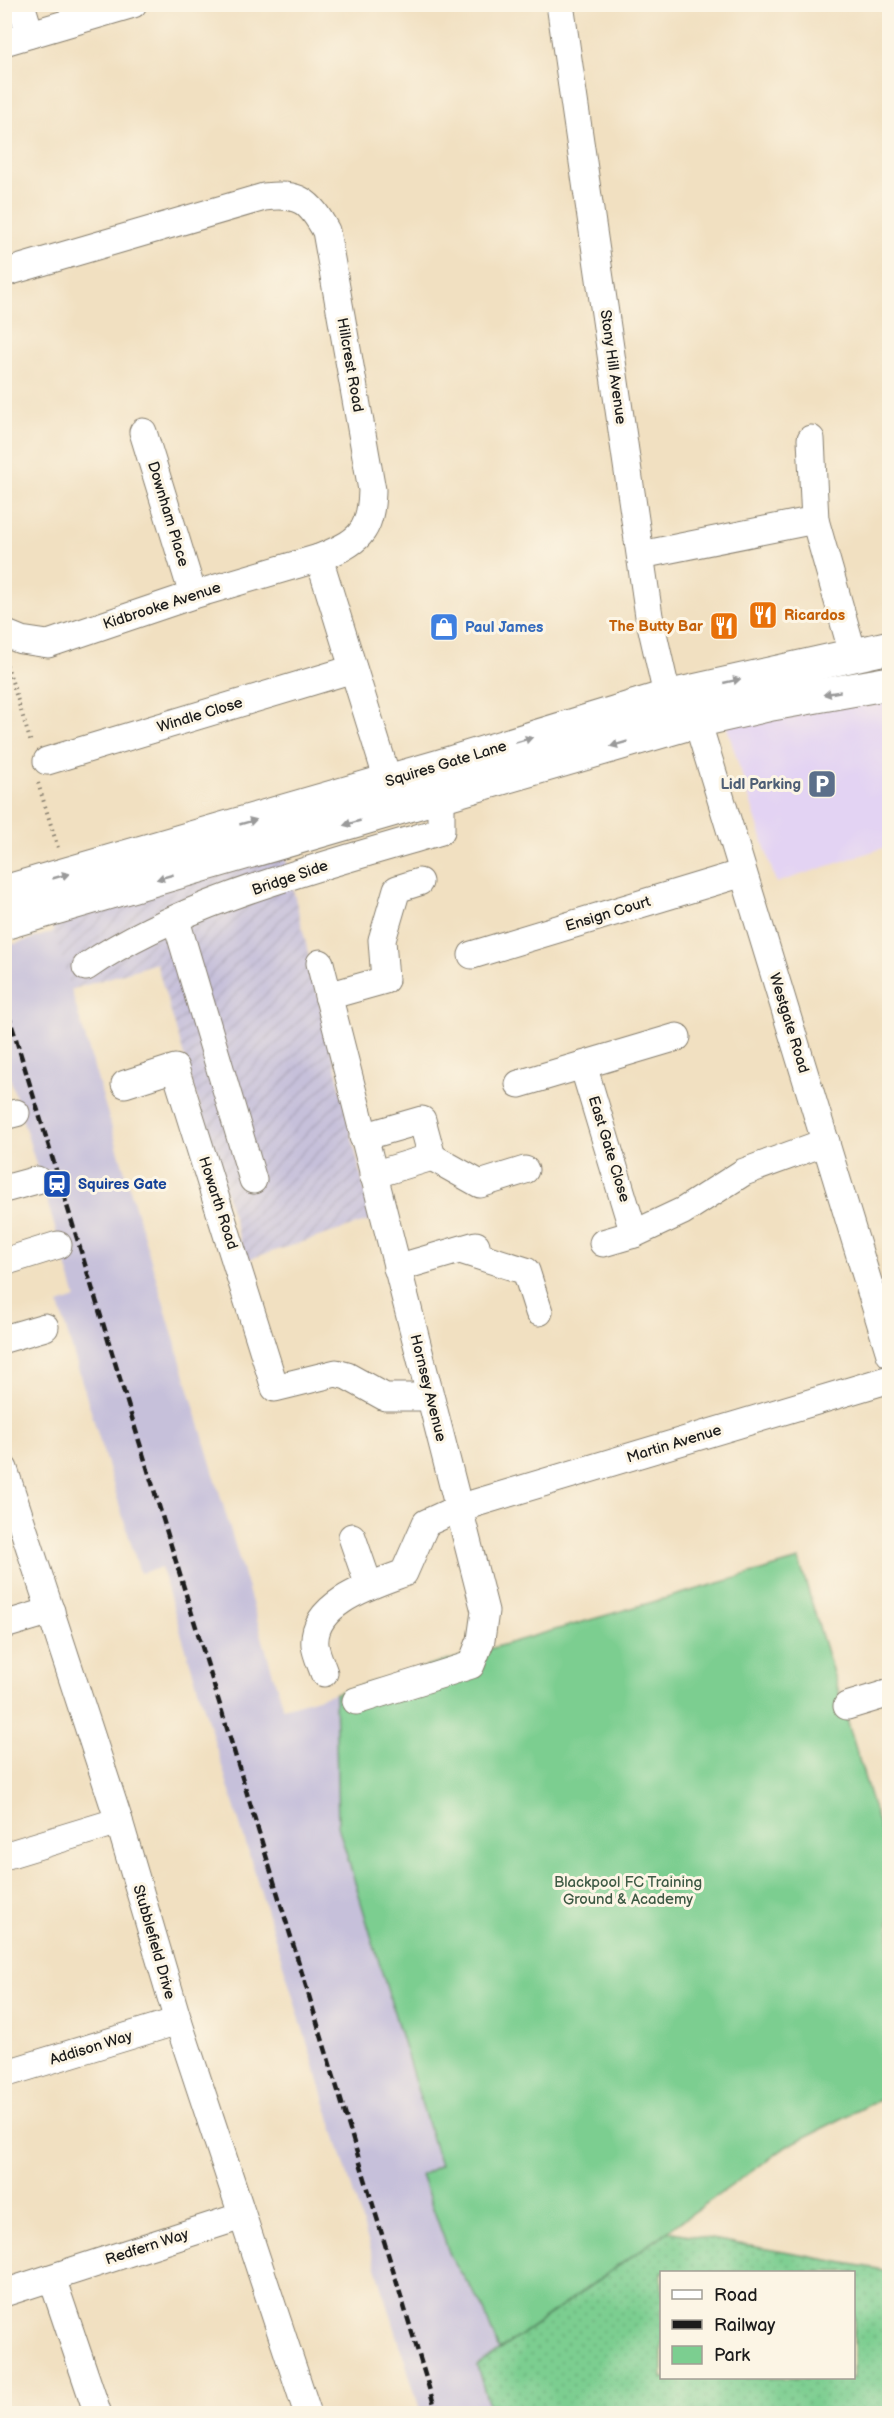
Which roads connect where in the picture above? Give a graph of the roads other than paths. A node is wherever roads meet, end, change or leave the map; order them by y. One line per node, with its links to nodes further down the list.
1 (21, 4): 4 (street)
2 (133, 4): 4 (street)
3 (560, 4): 9 (street, Stony Hill Avenue)
4 (17, 38)
5 (4, 273): 10 (street, Hillcrest Road)
6 (142, 432): 11 (street, Downham Place)
7 (811, 439): 8 (street)
8 (815, 520): 9 (street); 13 (street)
9 (641, 555): 16 (street, Stony Hill Avenue)
10 (319, 558): 11 (street, Kidbrooke Avenue); 14 (street)
11 (194, 595): 12 (street, Kidbrooke Avenue)
12 (4, 633)
13 (877, 646): 16 (main road, Squires Gate Lane, one-way to 13)
14 (353, 669): 17 (street, Windle Close); 19 (street)
15 (890, 683): 16 (main road, Squires Gate Lane, one-way to 16)
16 (682, 709): 18 (main road, Squires Gate Lane); 20 (street, Westgate Road)
17 (48, 761)
18 (441, 781): 19 (main road, Squires Gate Lane); 23 (street, Bridge Side)
19 (392, 796): 22 (main road, Squires Gate Lane)
20 (743, 873): 24 (street, Ensign Court); 33 (street, Westgate Road)
21 (419, 882): 27 (street)
22 (6, 912)
23 (176, 920): 26 (street, Bridge Side); 38 (street)
24 (472, 955)
25 (320, 963): 27 (street, Hornsey Avenue)
26 (86, 967)
27 (328, 996): 32 (street, Hornsey Avenue)
28 (677, 1037): 29 (street)
29 (584, 1065): 31 (street); 40 (street, East Gate Close)
30 (125, 1084): 52 (street, Howarth Road)
31 (519, 1084)
32 (363, 1137): 34 (street); 36 (street, Hornsey Avenue)
33 (826, 1142): 40 (street); 50 (street, Westgate Road)
34 (432, 1157): 35 (street); 36 (street)
35 (525, 1170)
36 (373, 1175): 46 (street, Hornsey Avenue)
37 (37, 1180): 39 (street)
38 (253, 1180)
39 (4, 1190)
40 (634, 1234): 42 (street)
41 (487, 1242): 44 (street)
42 (603, 1243)
43 (58, 1245): 45 (street)
44 (459, 1250): 46 (street); 47 (street)
45 (4, 1262)
46 (397, 1268): 52 (street, Hornsey Avenue)
47 (539, 1312)
48 (45, 1327): 49 (street)
49 (4, 1339)
50 (890, 1354)
51 (890, 1379): 54 (street, Martin Avenue)
52 (430, 1397): 54 (street, Hornsey Avenue)
53 (4, 1469): 57 (street, Stubblefield Drive)
54 (459, 1508): 56 (street, Martin Avenue); 61 (street, Hornsey Avenue)
55 (352, 1537): 56 (street)
56 (369, 1586): 59 (street, Martin Avenue)
57 (51, 1611): 58 (street); 63 (street, Stubblefield Drive)
58 (4, 1625)
59 (324, 1672)
60 (890, 1693): 62 (street)
61 (356, 1701)
62 (847, 1706)
63 (119, 1821): 64 (street); 65 (street, Stubblefield Drive)
64 (4, 1856)
65 (178, 2021): 66 (street, Addison Way); 67 (street, Stubblefield Drive)
66 (4, 2074)
67 (242, 2216): 68 (street, Redfern Way); 71 (street, Stubblefield Drive)
68 (52, 2278): 69 (street, Redfern Way); 70 (street)
69 (4, 2293)
70 (98, 2414)
71 (308, 2414)

